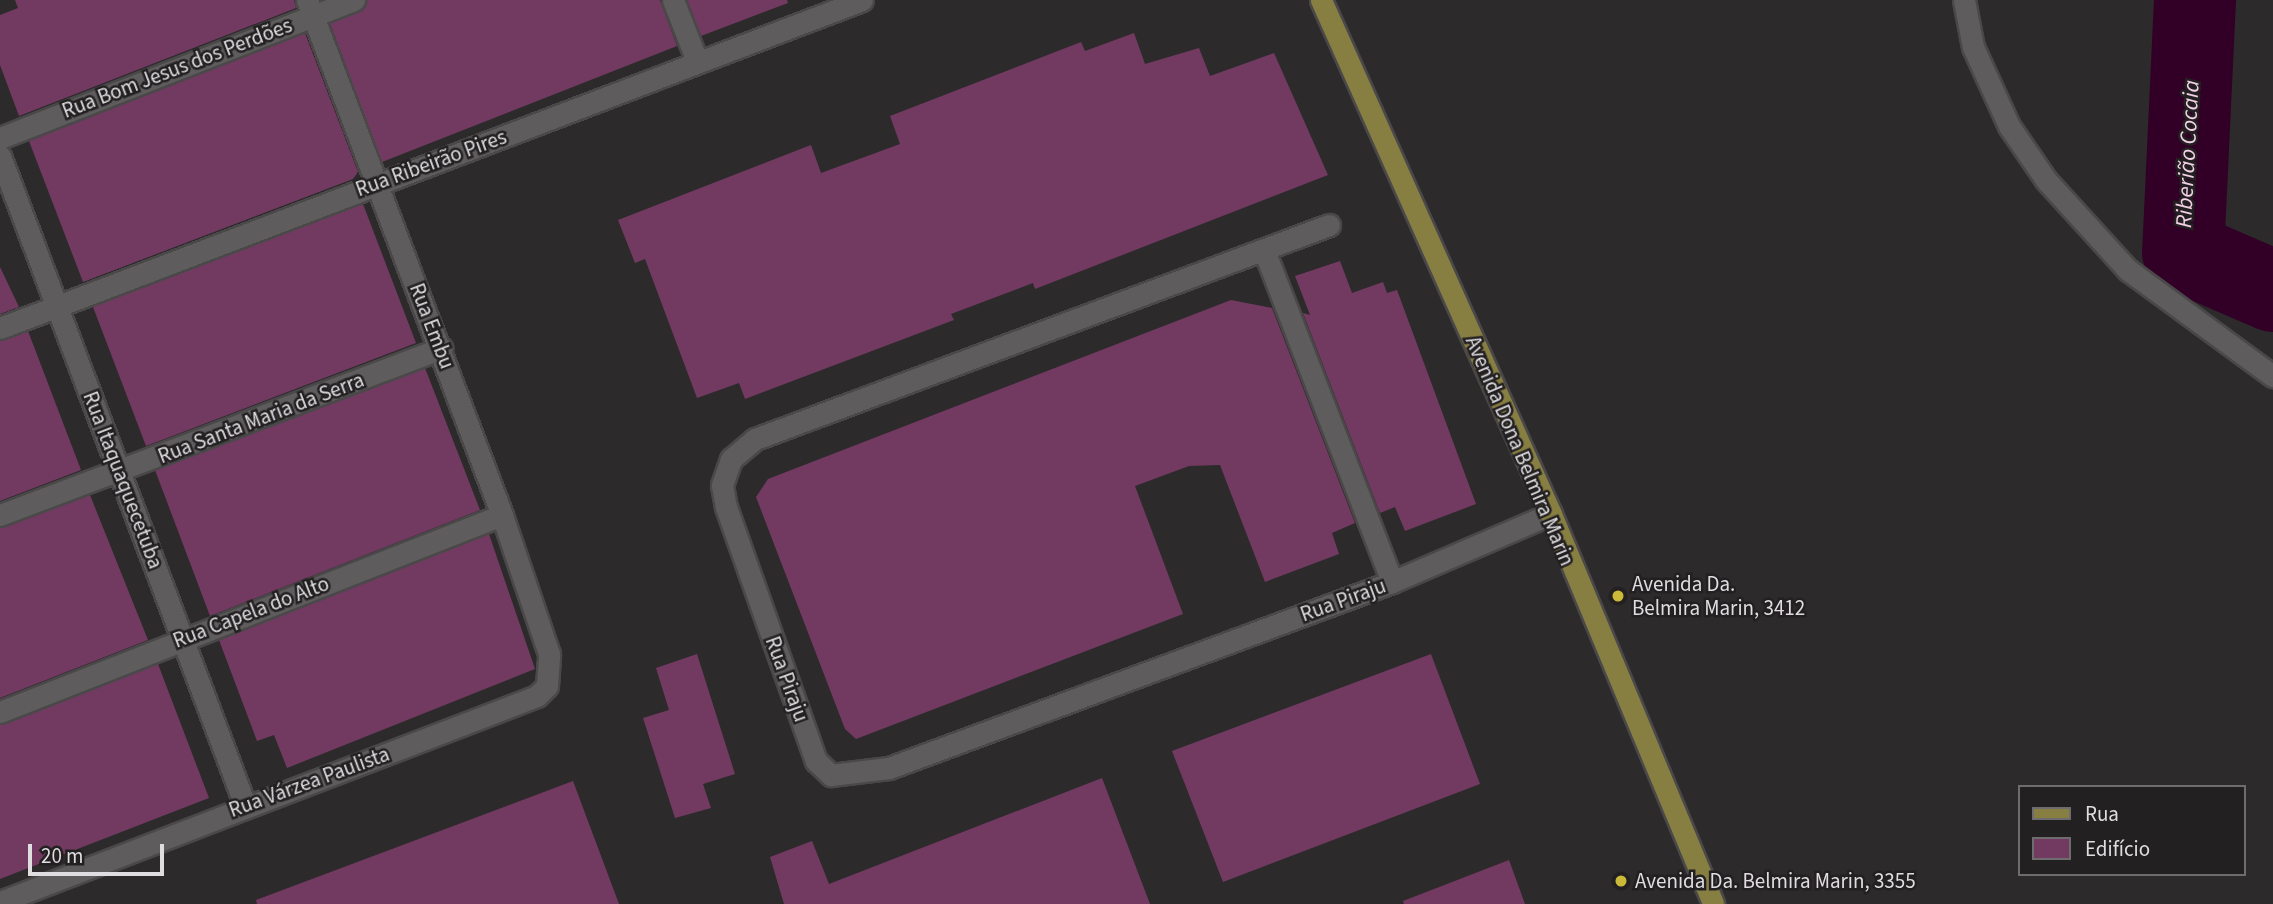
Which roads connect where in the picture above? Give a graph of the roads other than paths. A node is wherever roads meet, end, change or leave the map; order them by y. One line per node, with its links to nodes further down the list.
1 (354, 0): 6 (street, Rua Bom Jesus dos Perdões)
2 (673, 0): 7 (street)
3 (862, 0): 7 (street, Rua Ribeirão Pires)
4 (1321, 0): 18 (main road, Avenida Dona Belmira Marin)
5 (1964, 0): 16 (street)
6 (310, 8): 8 (street, Rua Bom Jesus dos Perdões); 10 (street, Rua Embu)
7 (697, 61): 10 (street, Rua Ribeirão Pires)
8 (0, 138)
9 (0, 156): 13 (street, Rua Itaquaquecetuba)
10 (377, 182): 13 (street, Rua Ribeirão Pires); 15 (street, Rua Embu)
11 (1329, 225): 12 (street, Rua Piraju)
12 (1264, 250): 21 (street); 21 (street, Rua Piraju)
13 (57, 307): 14 (street, Rua Ribeirão Pires); 17 (street, Rua Itaquaquecetuba)
14 (0, 328)
15 (441, 348): 17 (street, Rua Santa Maria da Serra); 20 (street, Rua Embu)
16 (2273, 376)
17 (120, 473): 19 (street, Rua Santa Maria da Serra); 22 (street, Rua Itaquaquecetuba)
18 (1551, 513): 21 (street, Rua Piraju); 27 (main road, Avenida Dona Belmira Marin)
19 (0, 515)
20 (502, 515): 22 (street, Rua Capela do Alto); 23 (street, Rua Embu)
21 (1392, 582)
22 (184, 637): 24 (street, Rua Capela do Alto); 25 (street, Rua Itaquaquecetuba)
23 (549, 654): 25 (street, Rua Várzea Paulista)
24 (0, 712)
25 (245, 805): 26 (street, Rua Várzea Paulista)
26 (0, 902)
27 (1713, 904)

